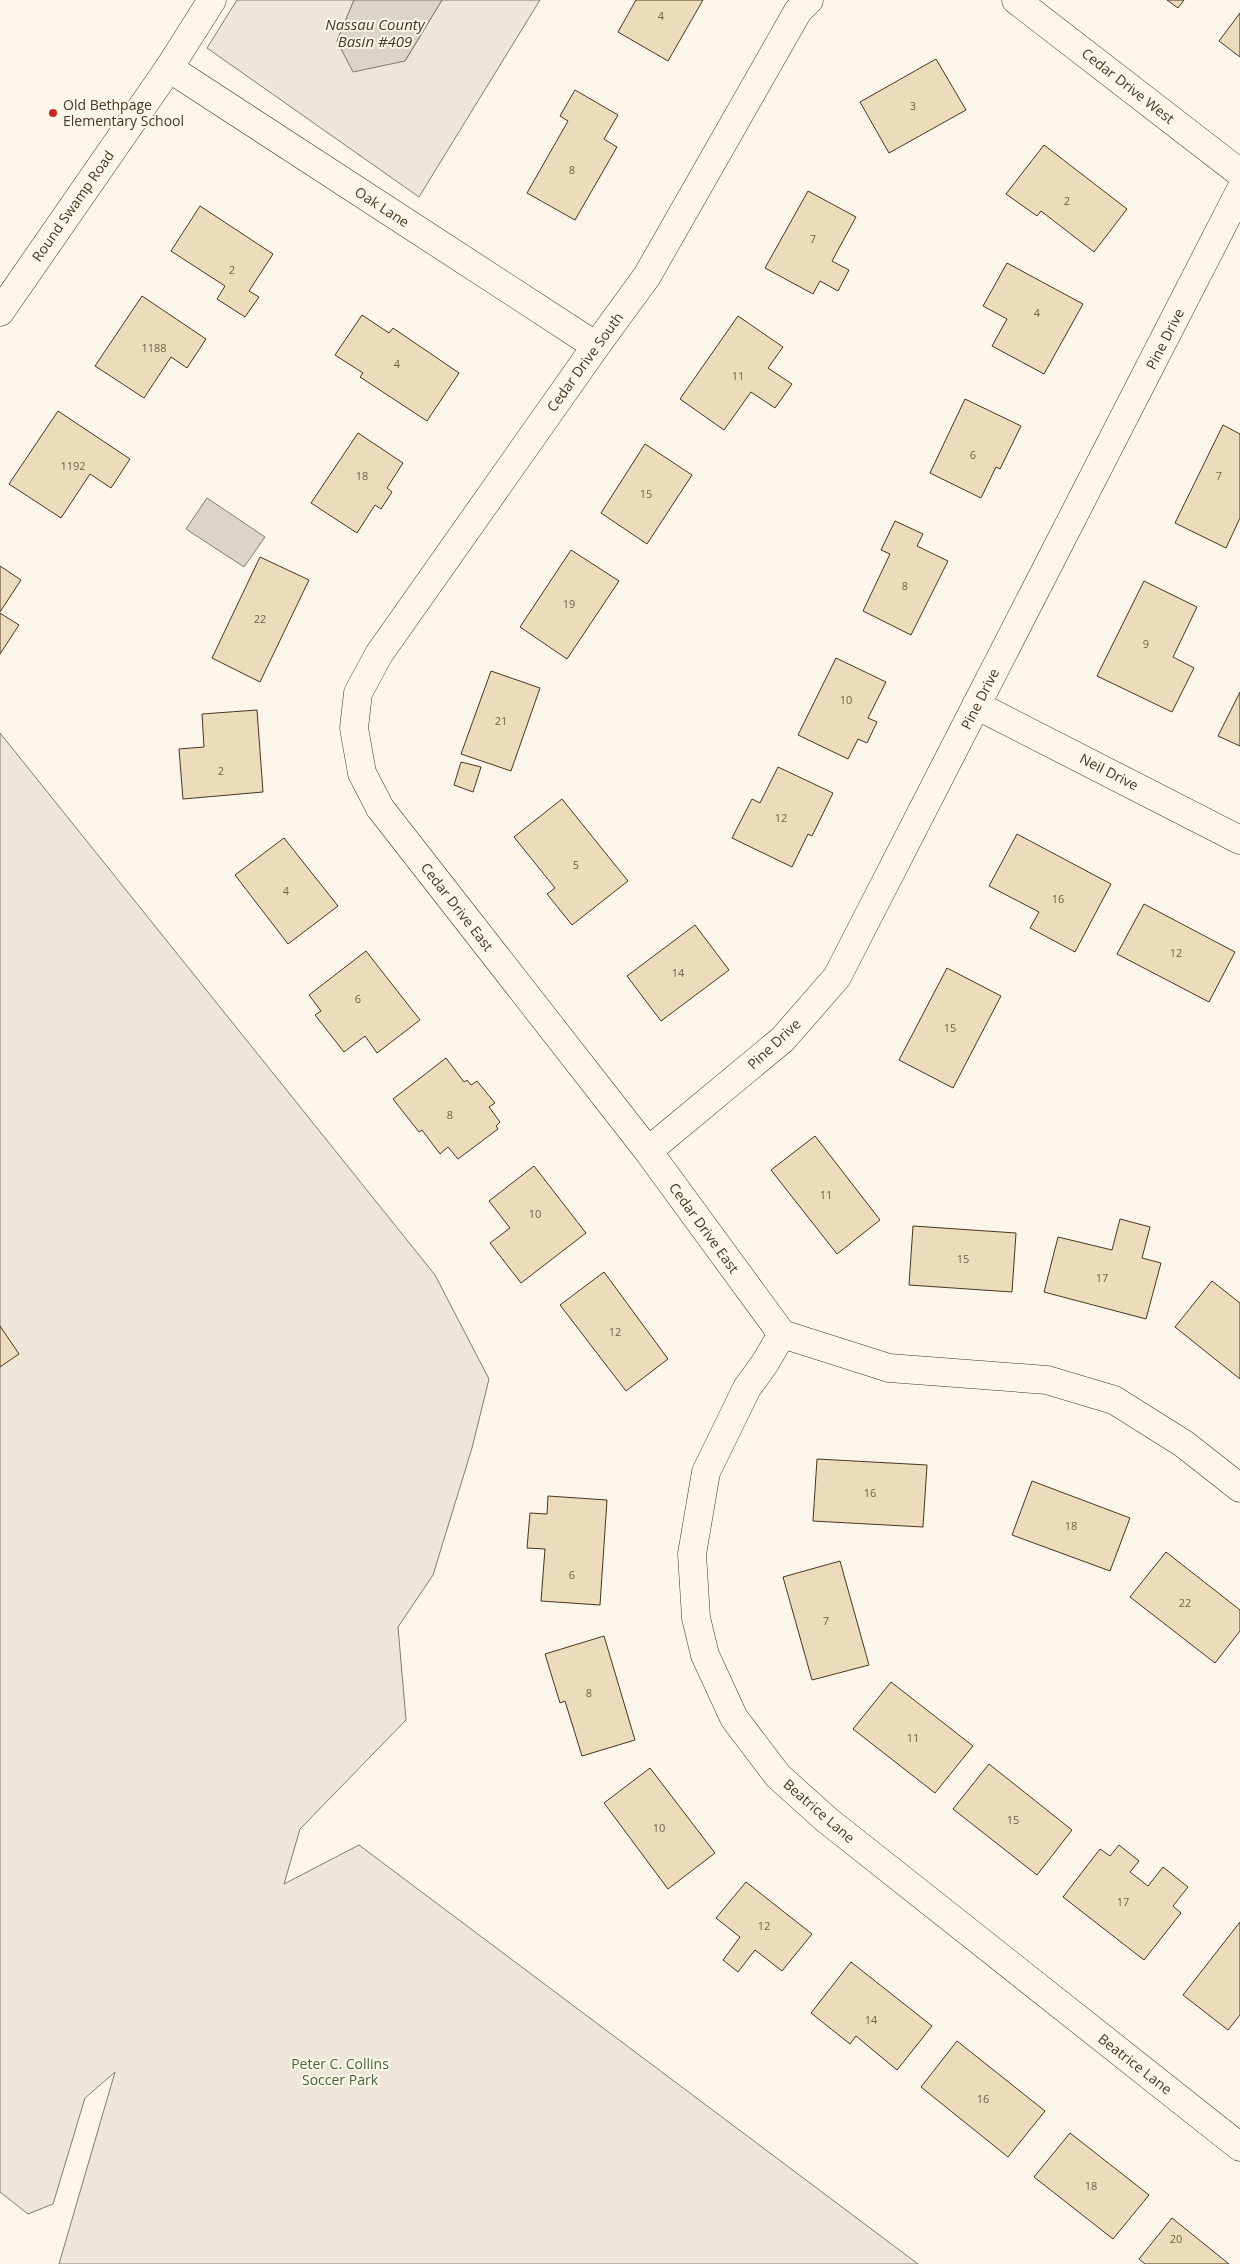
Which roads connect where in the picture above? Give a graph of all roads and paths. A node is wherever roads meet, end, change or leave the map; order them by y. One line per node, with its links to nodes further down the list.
1 (212, 0): 4 (street, Round Swamp Road)
2 (809, 0): 8 (street, Cedar Drive South)
3 (1016, 0): 5 (street, Cedar Drive West)
4 (169, 68): 7 (street, Round Swamp Road); 8 (street, Oak Lane)
5 (1240, 173)
6 (1240, 192): 9 (street, Pine Drive)
7 (0, 312)
8 (596, 346): 10 (street, Cedar Drive South)
9 (976, 705): 11 (street, Neil Drive); 12 (street, Pine Drive)
10 (355, 717): 12 (street, Cedar Drive East)
11 (1240, 840)
12 (648, 1151): 13 (street, Cedar Drive East)
13 (782, 1334): 14 (street); 15 (street, Beatrice Lane)
14 (1240, 1488)
15 (1240, 2147)

